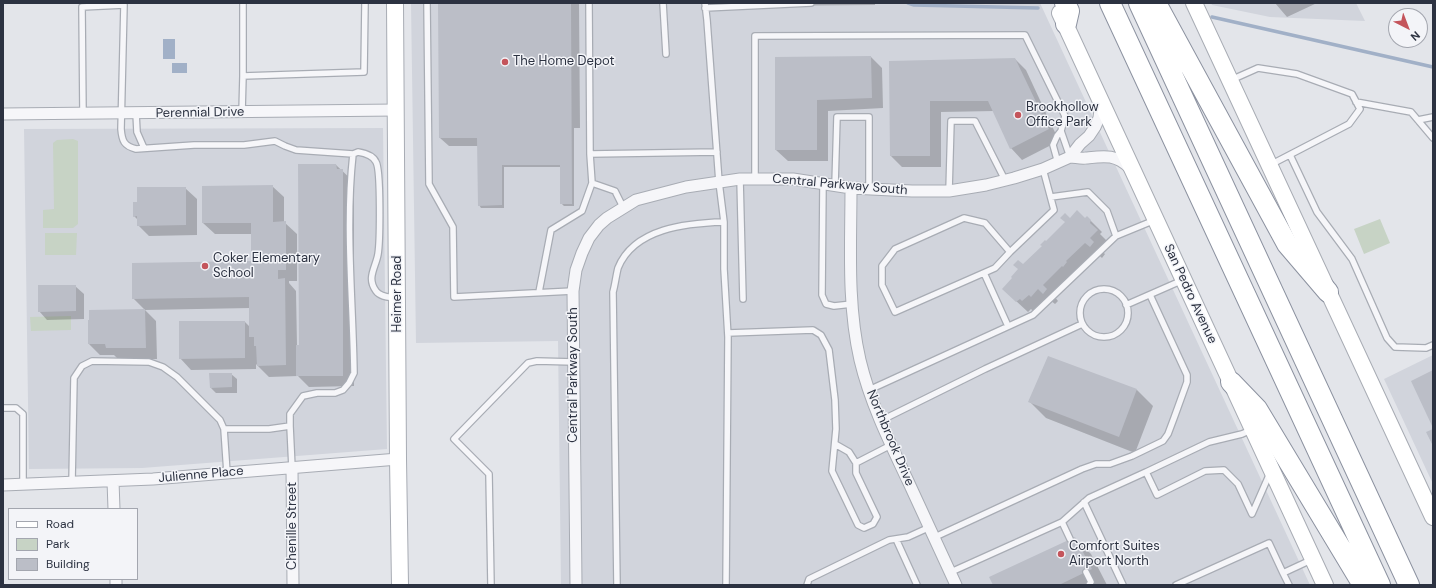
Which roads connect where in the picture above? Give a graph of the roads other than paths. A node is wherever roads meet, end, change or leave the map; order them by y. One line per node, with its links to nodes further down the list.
1 (243, 3): 18 (lane)
2 (371, 3): 14 (lane)
3 (396, 3): 22 (main road, Heimer Road)
4 (427, 3): 61 (lane)
5 (589, 3): 35 (lane)
6 (663, 3): 17 (lane)
7 (810, 3): 15 (lane)
8 (1055, 3): 16 (main road, San Pedro Avenue)
9 (1066, 3): 16 (highway)
10 (1110, 3): 118 (highway)
11 (1139, 3): 119 (highway)
12 (1156, 3): 62 (highway)
13 (1194, 3): 19 (main road)
14 (365, 4): 18 (lane)
15 (705, 5): 33 (lane)
16 (1066, 24): 20 (main road, San Pedro Avenue)
17 (666, 54)
18 (243, 76): 23 (lane)
19 (1230, 81): 21 (lane); 39 (main road)
20 (1101, 101): 37 (street, Central Parkway South); 41 (main road, San Pedro Avenue)
21 (1356, 102): 29 (lane); 36 (lane)
22 (397, 110): 23 (street, Perennial Drive); 64 (main road, Heimer Road)
23 (242, 112): 25 (street, Perennial Drive)
24 (122, 113): 25 (street, Perennial Drive); 27 (street, Perennial Drive); 27 (lane); 32 (lane)
25 (136, 113): 32 (lane)
26 (3, 114): 27 (street, Perennial Drive)
27 (83, 114)
28 (1433, 117): 29 (lane)
29 (1418, 120): 31 (lane)
30 (1061, 131): 37 (lane); 38 (lane); 43 (lane)
31 (1433, 138)
32 (144, 148): 34 (lane)
33 (717, 152): 35 (lane); 45 (lane)
34 (353, 154): 64 (lane); 77 (lane)
35 (590, 154): 46 (lane)
36 (1290, 155): 39 (lane); 71 (lane)
37 (1070, 157): 38 (street, Central Parkway South); 41 (street, Central Parkway South)
38 (1058, 163): 40 (street, Central Parkway South)
39 (1269, 165): 62 (main road)
40 (1043, 169): 44 (street, Central Parkway South); 52 (lane)
41 (1133, 171): 54 (main road, San Pedro Avenue)
42 (740, 179): 43 (street, Central Parkway South); 45 (street, Central Parkway South); 65 (lane)
43 (755, 180): 47 (street, Central Parkway South)
44 (1005, 180): 51 (street, Central Parkway South); 51 (lane)
45 (719, 182): 53 (street, Central Parkway South); 55 (lane)
46 (592, 183): 53 (lane); 61 (lane)
47 (823, 184): 48 (street, Central Parkway South); 66 (lane)
48 (835, 185): 49 (street, Central Parkway South); 50 (lane)
49 (851, 188): 50 (street, Central Parkway South); 66 (street, Northbrook Drive)
50 (869, 189): 51 (street, Central Parkway South)
51 (949, 191)
52 (1052, 197): 56 (lane); 57 (lane)
53 (623, 207): 60 (street, Central Parkway South)
54 (1155, 219): 56 (lane); 59 (main road, San Pedro Avenue)
55 (724, 222): 70 (lane); 107 (lane)
56 (1116, 236): 69 (lane)
57 (1010, 252): 58 (lane); 58 (lane)
58 (984, 273): 69 (lane)
59 (1184, 280): 63 (lane); 73 (main road, San Pedro Avenue)
60 (573, 291): 61 (lane); 72 (street, Central Parkway South)
61 (539, 292)
62 (1328, 292): 94 (main road)
63 (1150, 295): 67 (lane); 96 (lane)
64 (398, 298): 82 (main road, Heimer Road)
65 (743, 299)
66 (852, 304): 74 (street, Northbrook Drive)
67 (1126, 305): 68 (lane); 68 (lane)
68 (1082, 324): 76 (lane)
69 (1008, 326): 74 (lane)
70 (728, 333): 80 (lane); 108 (lane)
71 (1433, 345)
72 (574, 362): 105 (lane); 106 (street, Central Parkway South)
73 (1231, 382): 79 (main road, San Pedro Avenue); 117 (highway)
74 (869, 390): 76 (street, Northbrook Drive)
75 (3, 408): 90 (lane)
76 (880, 421): 81 (street, Northbrook Drive)
77 (290, 426): 78 (lane); 84 (lane)
78 (224, 429): 87 (lane); 89 (lane)
79 (1253, 429): 85 (main road, San Pedro Avenue); 86 (lane)
80 (835, 444): 83 (lane); 83 (lane)
81 (891, 445): 83 (lane); 96 (street, Northbrook Drive)
82 (398, 459): 84 (street, Julienne Place); 104 (main road, Heimer Road)
83 (856, 463)
84 (292, 468): 87 (street, Julienne Place); 103 (street, Chenille Street)
85 (1272, 470): 86 (lane); 99 (main road, San Pedro Avenue)
86 (1146, 472): 92 (lane)
87 (227, 473): 88 (street, Julienne Place)
88 (113, 481): 89 (street, Julienne Place); 93 (street)
89 (72, 482): 90 (street, Julienne Place)
90 (24, 484): 91 (street, Julienne Place)
91 (3, 485)
92 (1084, 502): 95 (lane); 113 (lane)
93 (114, 508)
94 (1433, 517)
95 (1062, 522): 98 (lane); 100 (lane)
96 (932, 532): 97 (lane); 100 (street, Northbrook Drive)
97 (896, 539): 109 (lane); 110 (lane)
98 (1070, 539)
99 (1313, 559): 102 (lane); 116 (main road, San Pedro Avenue)
100 (951, 572): 111 (street, Northbrook Drive)
101 (1086, 572): 112 (lane)
102 (1283, 573): 114 (lane); 115 (lane)
103 (293, 585)
104 (400, 585)
105 (490, 585)
106 (576, 585)
107 (618, 585)
108 (726, 585)
109 (807, 585)
110 (917, 585)
111 (956, 585)
112 (1089, 585)
113 (1123, 585)
114 (1176, 585)
115 (1289, 585)
116 (1326, 585)
117 (1363, 585)
118 (1380, 585)
119 (1409, 585)

